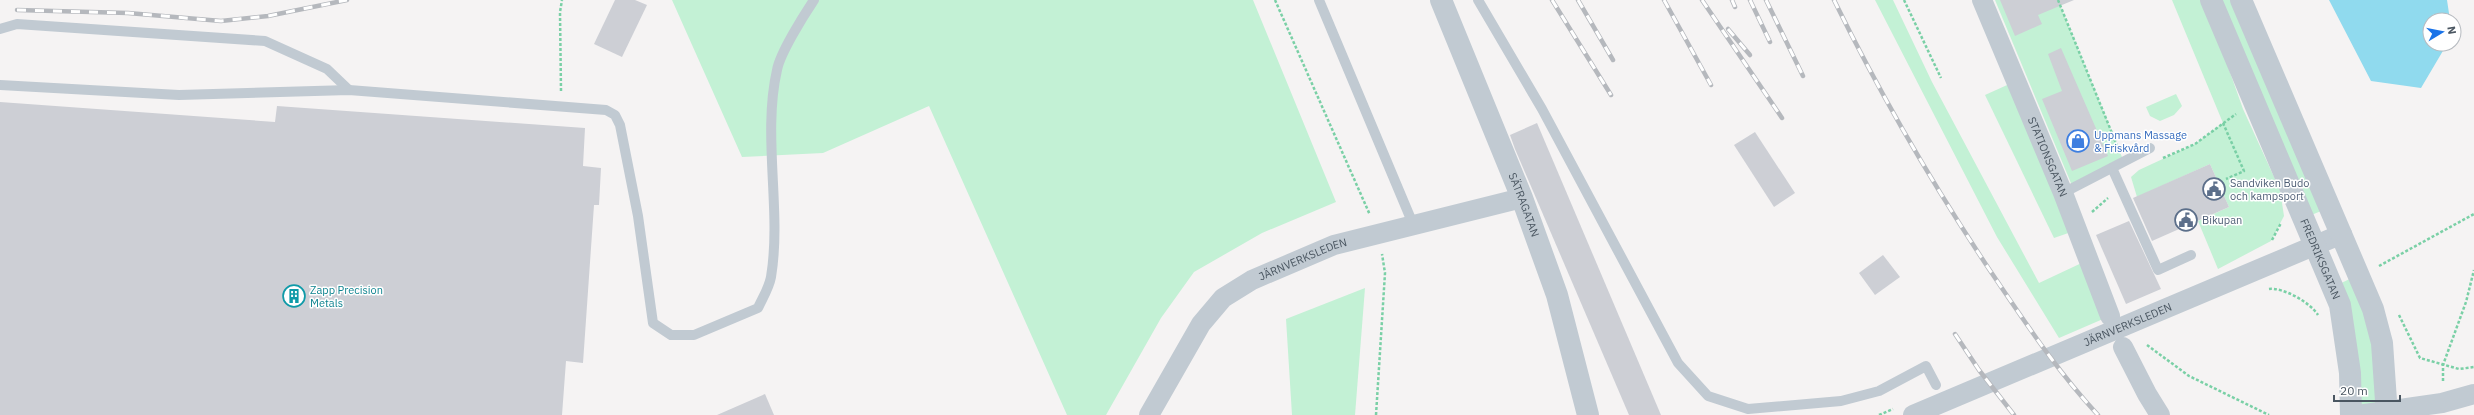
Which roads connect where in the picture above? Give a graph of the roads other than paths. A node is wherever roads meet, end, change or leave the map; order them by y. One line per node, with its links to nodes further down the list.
1 (814, 0): 10 (lane)
2 (1319, 0): 15 (lane)
3 (1441, 0): 14 (street, SÄTRAGATAN)
4 (1478, 0): 21 (lane)
5 (1982, 0): 13 (street, STATIONSGATAN)
6 (2211, 0): 17 (street, FREDRIKSGATAN)
7 (2241, 0): 16 (street)
8 (0, 29): 10 (lane)
9 (0, 85): 10 (lane)
10 (350, 90)
11 (2150, 148): 12 (lane)
12 (2112, 168): 13 (lane); 18 (lane)
13 (2064, 193): 19 (street, STATIONSGATAN)
14 (1522, 198): 15 (street, JÄRNVERKSLEDEN); 25 (street, SÄTRAGATAN)
15 (1413, 224): 24 (street, JÄRNVERKSLEDEN)
16 (2342, 234): 17 (street, JÄRNVERKSLEDEN); 23 (street)
17 (2316, 245): 26 (street, JÄRNVERKSLEDEN); 28 (street, FREDRIKSGATAN)
18 (2191, 255)
19 (2110, 316)
20 (2123, 346): 27 (street)
21 (1936, 385)
22 (2474, 394): 23 (street)
23 (2387, 413): 29 (street)
24 (1149, 415)
25 (1588, 415)
26 (1913, 415)
27 (2160, 415)
28 (2351, 415)
29 (2358, 415)

